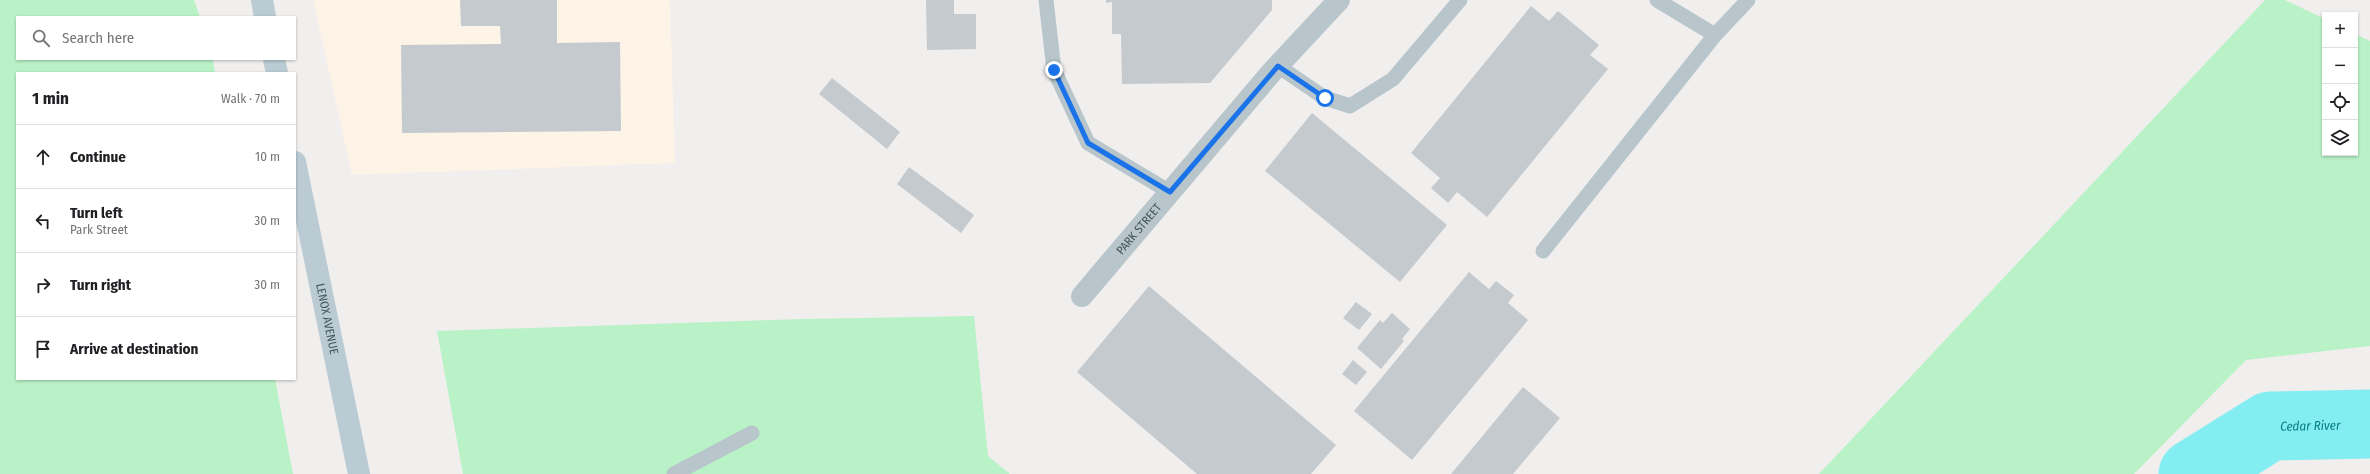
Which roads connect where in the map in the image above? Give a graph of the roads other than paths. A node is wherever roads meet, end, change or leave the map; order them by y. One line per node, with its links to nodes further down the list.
1 (262, 0): 7 (main road)
2 (1046, 0): 13 (lane)
3 (1339, 0): 10 (street, PARK STREET)
4 (1460, 0): 10 (lane)
5 (1657, 0): 8 (lane)
6 (1748, 0): 8 (lane)
7 (265, 16)
8 (1715, 35): 14 (lane)
9 (274, 60): 11 (main road)
10 (1278, 66): 13 (street, PARK STREET)
11 (277, 72)
12 (296, 167): 17 (main road, LENOX AVENUE)
13 (1170, 192): 15 (street, PARK STREET)
14 (1543, 251)
15 (1082, 296)
16 (752, 433): 18 (lane)
17 (359, 474)
18 (674, 474)

